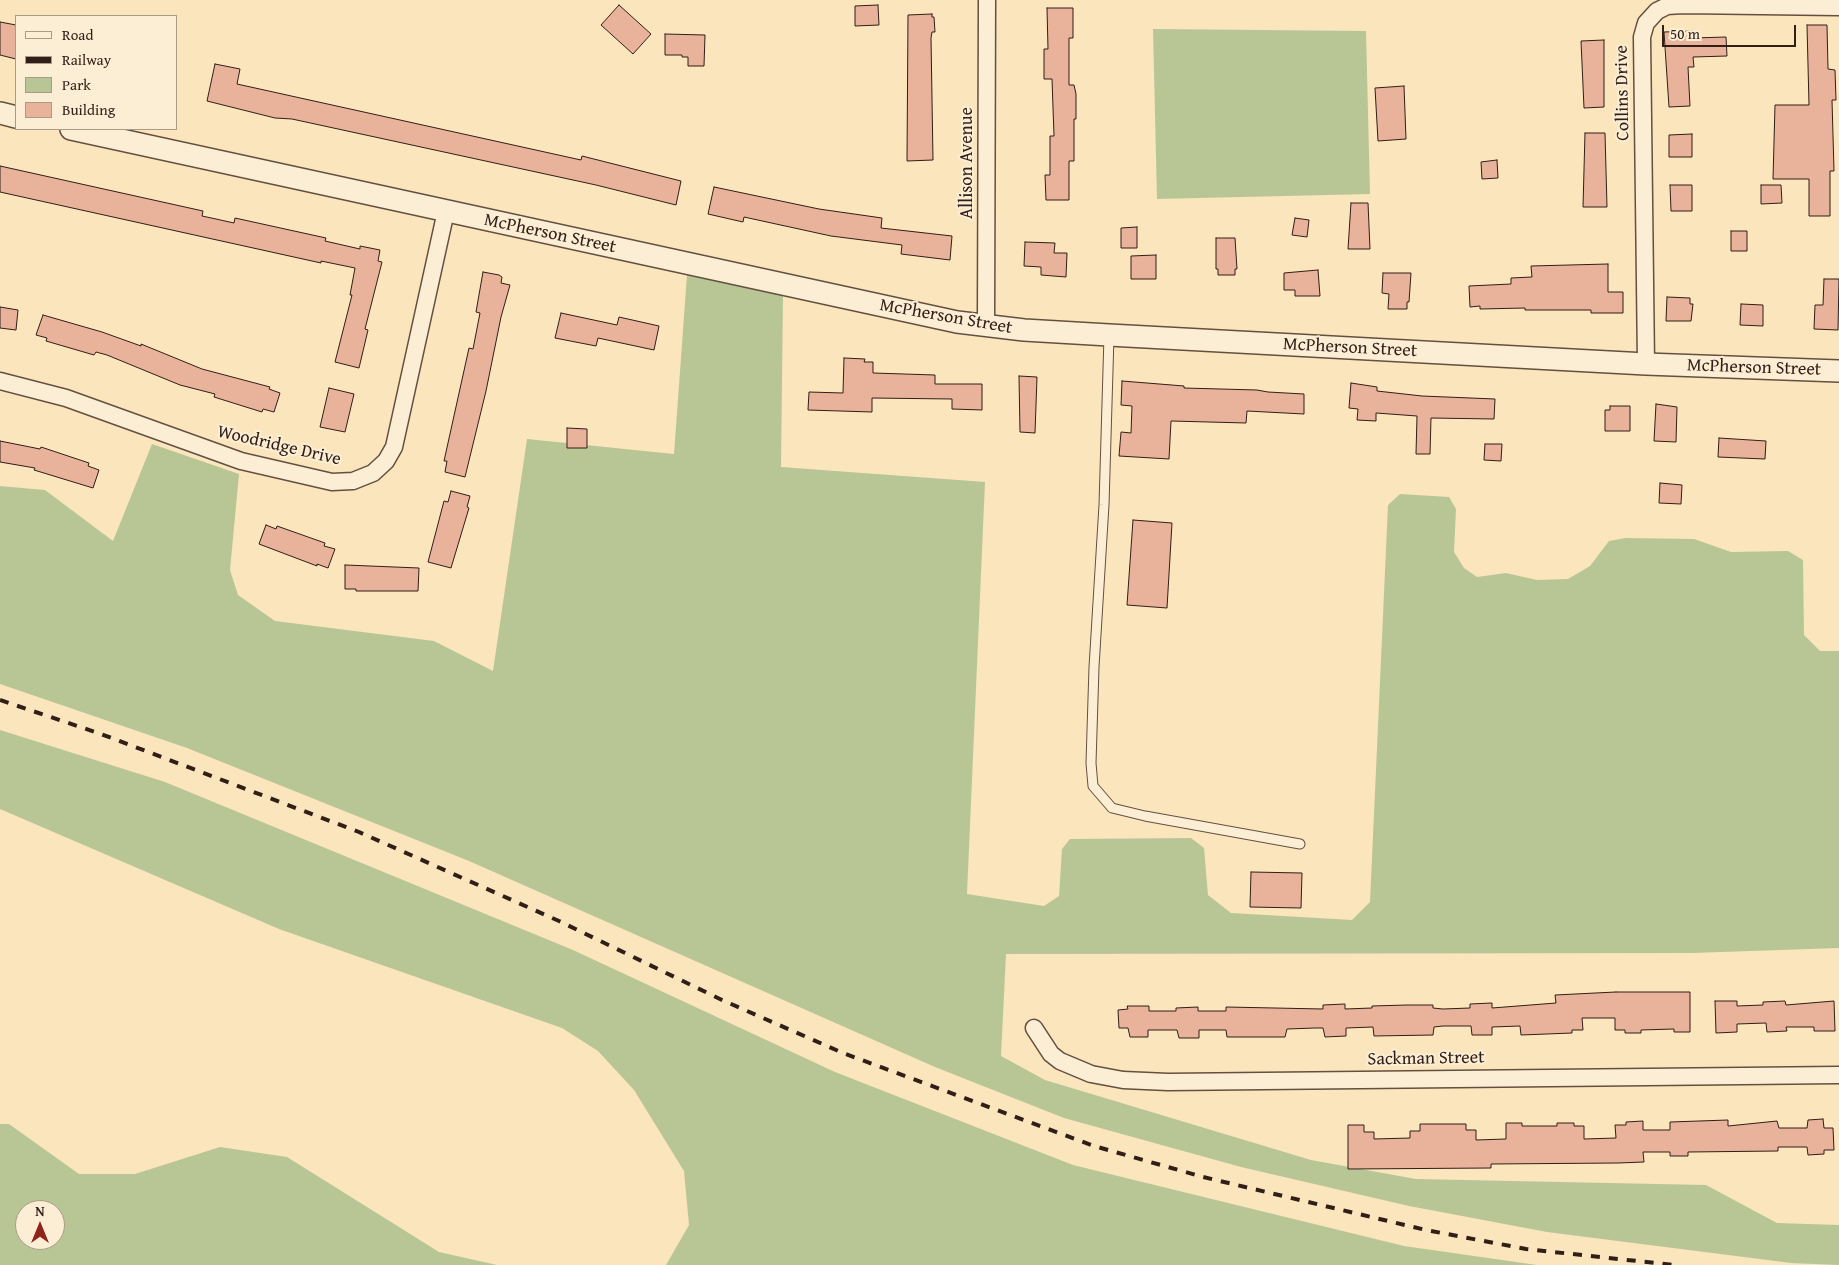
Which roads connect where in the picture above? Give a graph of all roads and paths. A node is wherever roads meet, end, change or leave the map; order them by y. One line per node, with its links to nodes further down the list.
1 (987, 0): 7 (street, Allison Avenue)
2 (1839, 7): 9 (street, Collins Drive)
3 (0, 113): 4 (street)
4 (15, 117)
5 (76, 130): 6 (street, McPherson Street)
6 (446, 211): 7 (street, McPherson Street); 11 (street, Woodridge Drive)
7 (986, 326): 8 (street, McPherson Street)
8 (1109, 336): 9 (street, McPherson Street); 12 (lane)
9 (1646, 364): 10 (street, McPherson Street)
10 (1839, 371)
11 (0, 381)
12 (1300, 844)
13 (1034, 1028): 14 (street, Sackman Street)
14 (1839, 1075)

